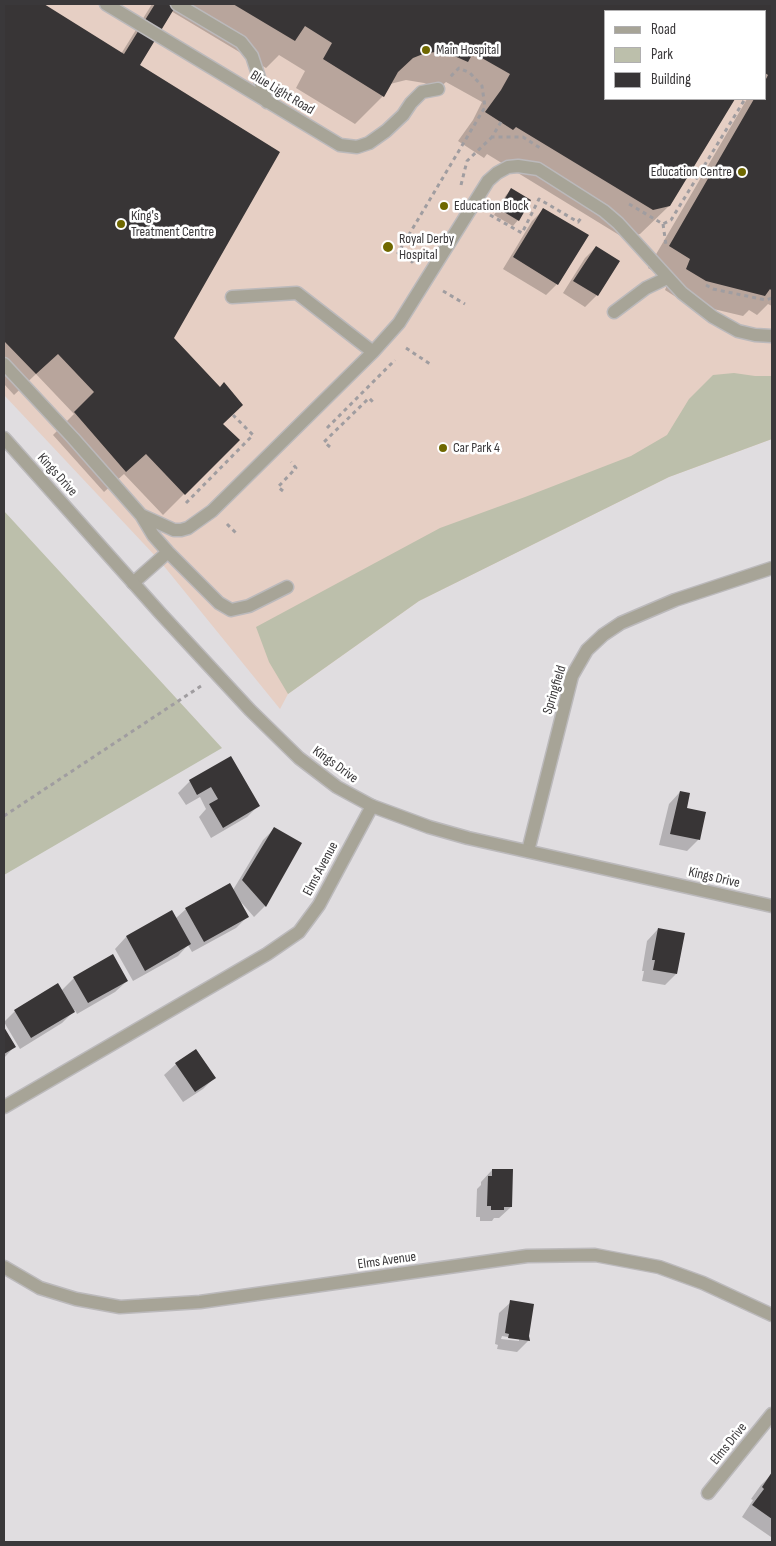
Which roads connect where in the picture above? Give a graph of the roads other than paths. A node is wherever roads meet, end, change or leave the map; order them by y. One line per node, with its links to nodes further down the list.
1 (106, 4): 4 (street, Blue Light Road)
2 (177, 4): 4 (street)
3 (438, 89): 4 (street, Blue Light Road)
4 (267, 102)
5 (667, 278): 7 (street); 8 (street); 9 (street)
6 (232, 297): 9 (street)
7 (614, 312)
8 (772, 336)
9 (373, 352): 12 (street)
10 (4, 364): 12 (street)
11 (4, 438): 15 (street, Kings Drive)
12 (141, 515): 13 (street)
13 (168, 552): 15 (street); 16 (street)
14 (772, 568): 18 (street, Springfield)
15 (132, 583): 17 (street, Kings Drive)
16 (287, 587)
17 (372, 806): 18 (street, Kings Drive); 20 (street, Elms Avenue)
18 (528, 852): 19 (street, Kings Drive)
19 (772, 906)
20 (4, 1107)
21 (4, 1267): 22 (street, Elms Avenue)
22 (772, 1315)
23 (772, 1414): 24 (street, Elms Drive)
24 (708, 1493)

